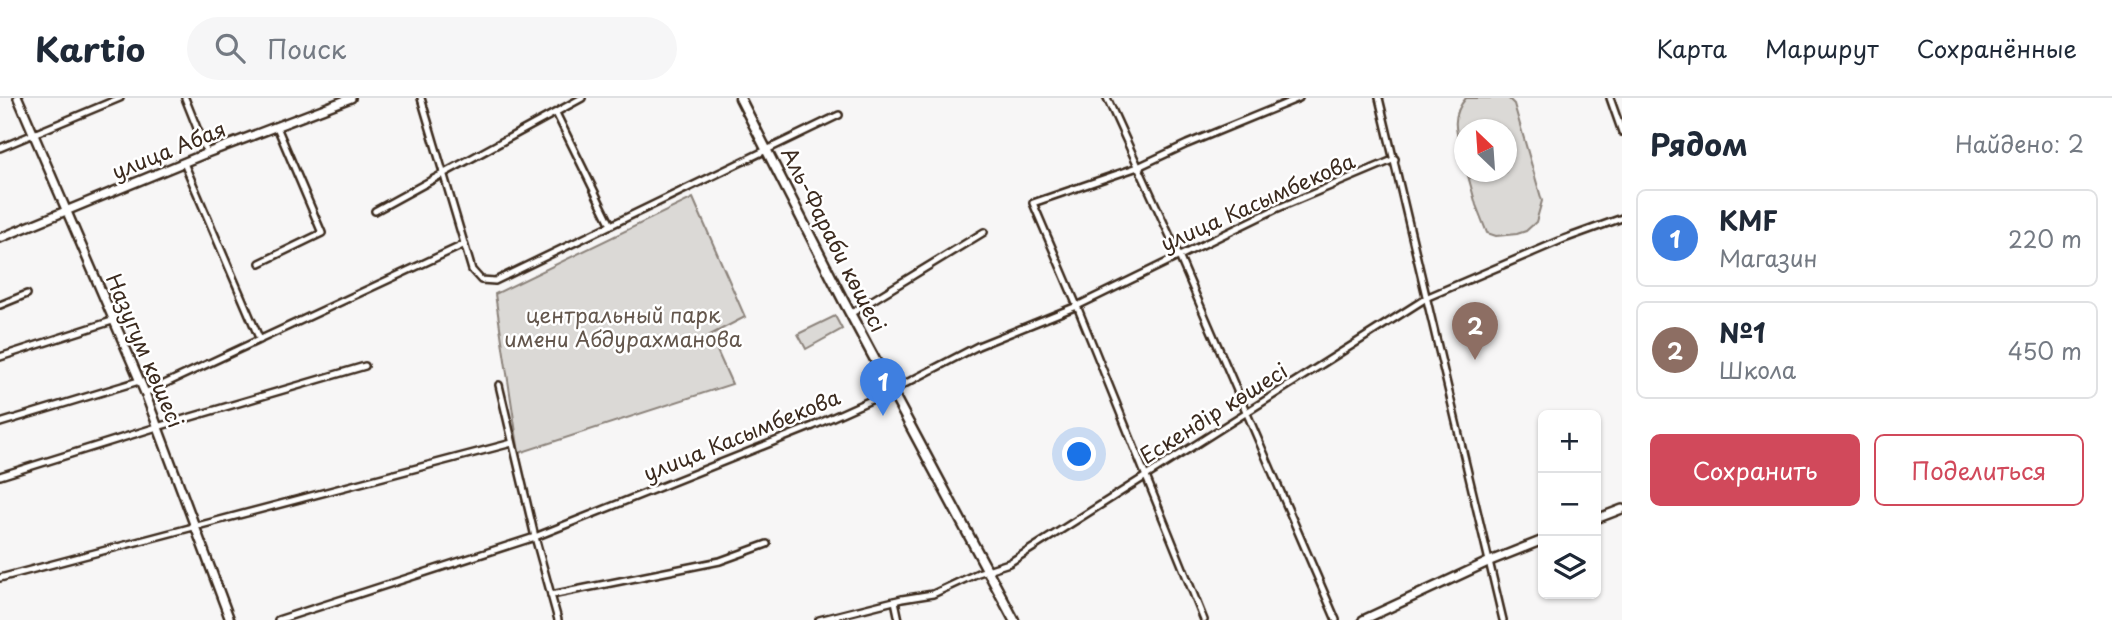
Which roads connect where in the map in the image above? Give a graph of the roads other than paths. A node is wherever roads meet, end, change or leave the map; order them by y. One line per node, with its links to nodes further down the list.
1 (18, 98): 16 (street, Назугум көшесі)
2 (120, 98): 16 (street)
3 (185, 98): 19 (street)
4 (351, 98): 14 (street, улица Абая)
5 (421, 98): 23 (street)
6 (582, 98): 12 (street)
7 (740, 98): 18 (main road, Аль-Фараби көшесі)
8 (1107, 98): 22 (street)
9 (1299, 98): 22 (street)
10 (1379, 98): 20 (street)
11 (1610, 98): 15 (street)
12 (556, 113): 23 (street); 27 (street)
13 (839, 115): 18 (street)
14 (277, 127): 19 (street, улица Абая); 32 (street)
15 (1622, 132)
16 (33, 134): 17 (street); 24 (street, Назугум көшесі)
17 (0, 148)
18 (767, 151): 27 (street); 37 (main road, Аль-Фараби көшесі)
19 (208, 153): 21 (street, улица Абая)
20 (1395, 159): 31 (street, улица Касымбекова); 34 (street)
21 (184, 163): 24 (street, улица Абая); 39 (street)
22 (1138, 167): 31 (street); 36 (street)
23 (444, 173): 25 (street); 30 (street)
24 (66, 211): 29 (street, улица Абая); 38 (street, Назугум көшесі)
25 (375, 211)
26 (1622, 218): 34 (street, Ескендір көшесі)
27 (611, 225): 30 (street)
28 (984, 232): 37 (street)
29 (0, 238)
30 (463, 245): 39 (street)
31 (1179, 256): 36 (street, улица Касымбекова); 46 (street)
32 (260, 262)
33 (27, 294): 35 (street)
34 (1428, 297): 46 (street, Ескендір көшесі); 58 (street)
35 (0, 305)
36 (1077, 306): 44 (street, улица Касымбекова); 50 (street)
37 (850, 314): 44 (main road, Аль-Фараби көшесі)
38 (112, 321): 40 (street); 42 (street, Назугум көшесі)
39 (260, 340): 45 (street)
40 (0, 357)
41 (365, 366): 48 (street)
42 (139, 380): 45 (street, Назугум көшесі); 47 (street)
43 (499, 385): 49 (street)
44 (891, 391): 55 (street, улица Касымбекова); 59 (main road, Аль-Фараби көшесі)
45 (145, 393): 48 (street, Назугум көшесі)
46 (1247, 412): 50 (street, Ескендір көшесі); 70 (street)
47 (0, 423)
48 (157, 427): 51 (street); 54 (street, Назугум көшесі)
49 (512, 443): 54 (street); 55 (street)
50 (1146, 475): 59 (street, Ескендір көшесі); 69 (street)
51 (0, 476)
52 (1622, 509): 53 (street)
53 (1601, 517)
54 (194, 528): 60 (street); 63 (street, Назугум көшесі)
55 (535, 537): 61 (street); 64 (street, улица Касымбекова)
56 (1538, 542): 58 (street)
57 (767, 544): 61 (street)
58 (1490, 561): 71 (street); 72 (street)
59 (989, 571): 62 (street, Ескендір көшесі); 68 (main road, Аль-Фараби көшесі)
60 (0, 578)
61 (551, 595): 65 (street)
62 (895, 601): 66 (street, Ескендір көшесі); 67 (street)
63 (230, 620)
64 (278, 620)
65 (558, 620)
66 (819, 620)
67 (900, 620)
68 (1014, 620)
69 (1204, 620)
70 (1336, 620)
71 (1363, 620)
72 (1503, 620)

